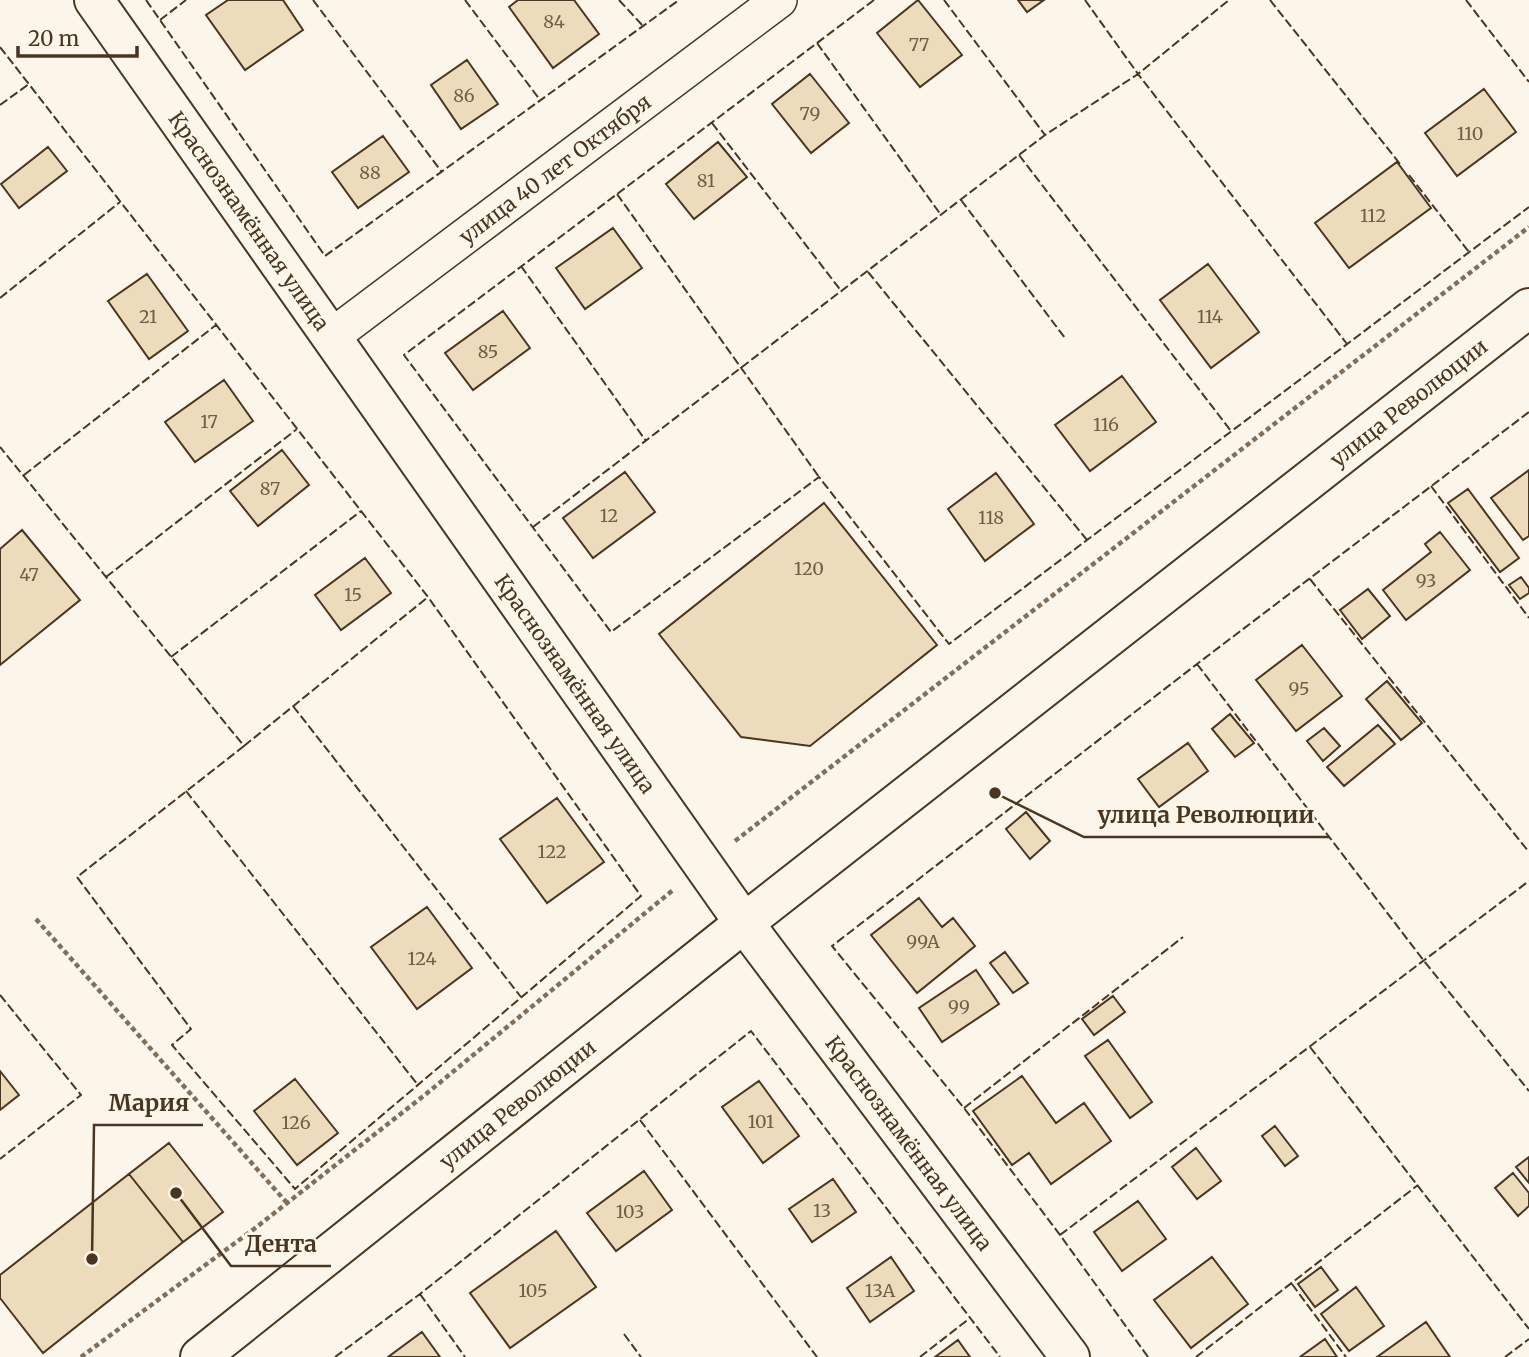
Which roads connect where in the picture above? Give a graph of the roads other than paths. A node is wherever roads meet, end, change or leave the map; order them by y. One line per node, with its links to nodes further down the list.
1 (94, 0): 4 (main road, Краснознамённая улица)
2 (779, 0): 4 (street, улица 40 лет Октября)
3 (1529, 308): 5 (main road, улица Революции)
4 (331, 337): 5 (main road, Краснознамённая улица)
5 (744, 923): 6 (main road, улица Революции); 7 (main road, Краснознамённая улица)
6 (200, 1357)
7 (1070, 1357)

